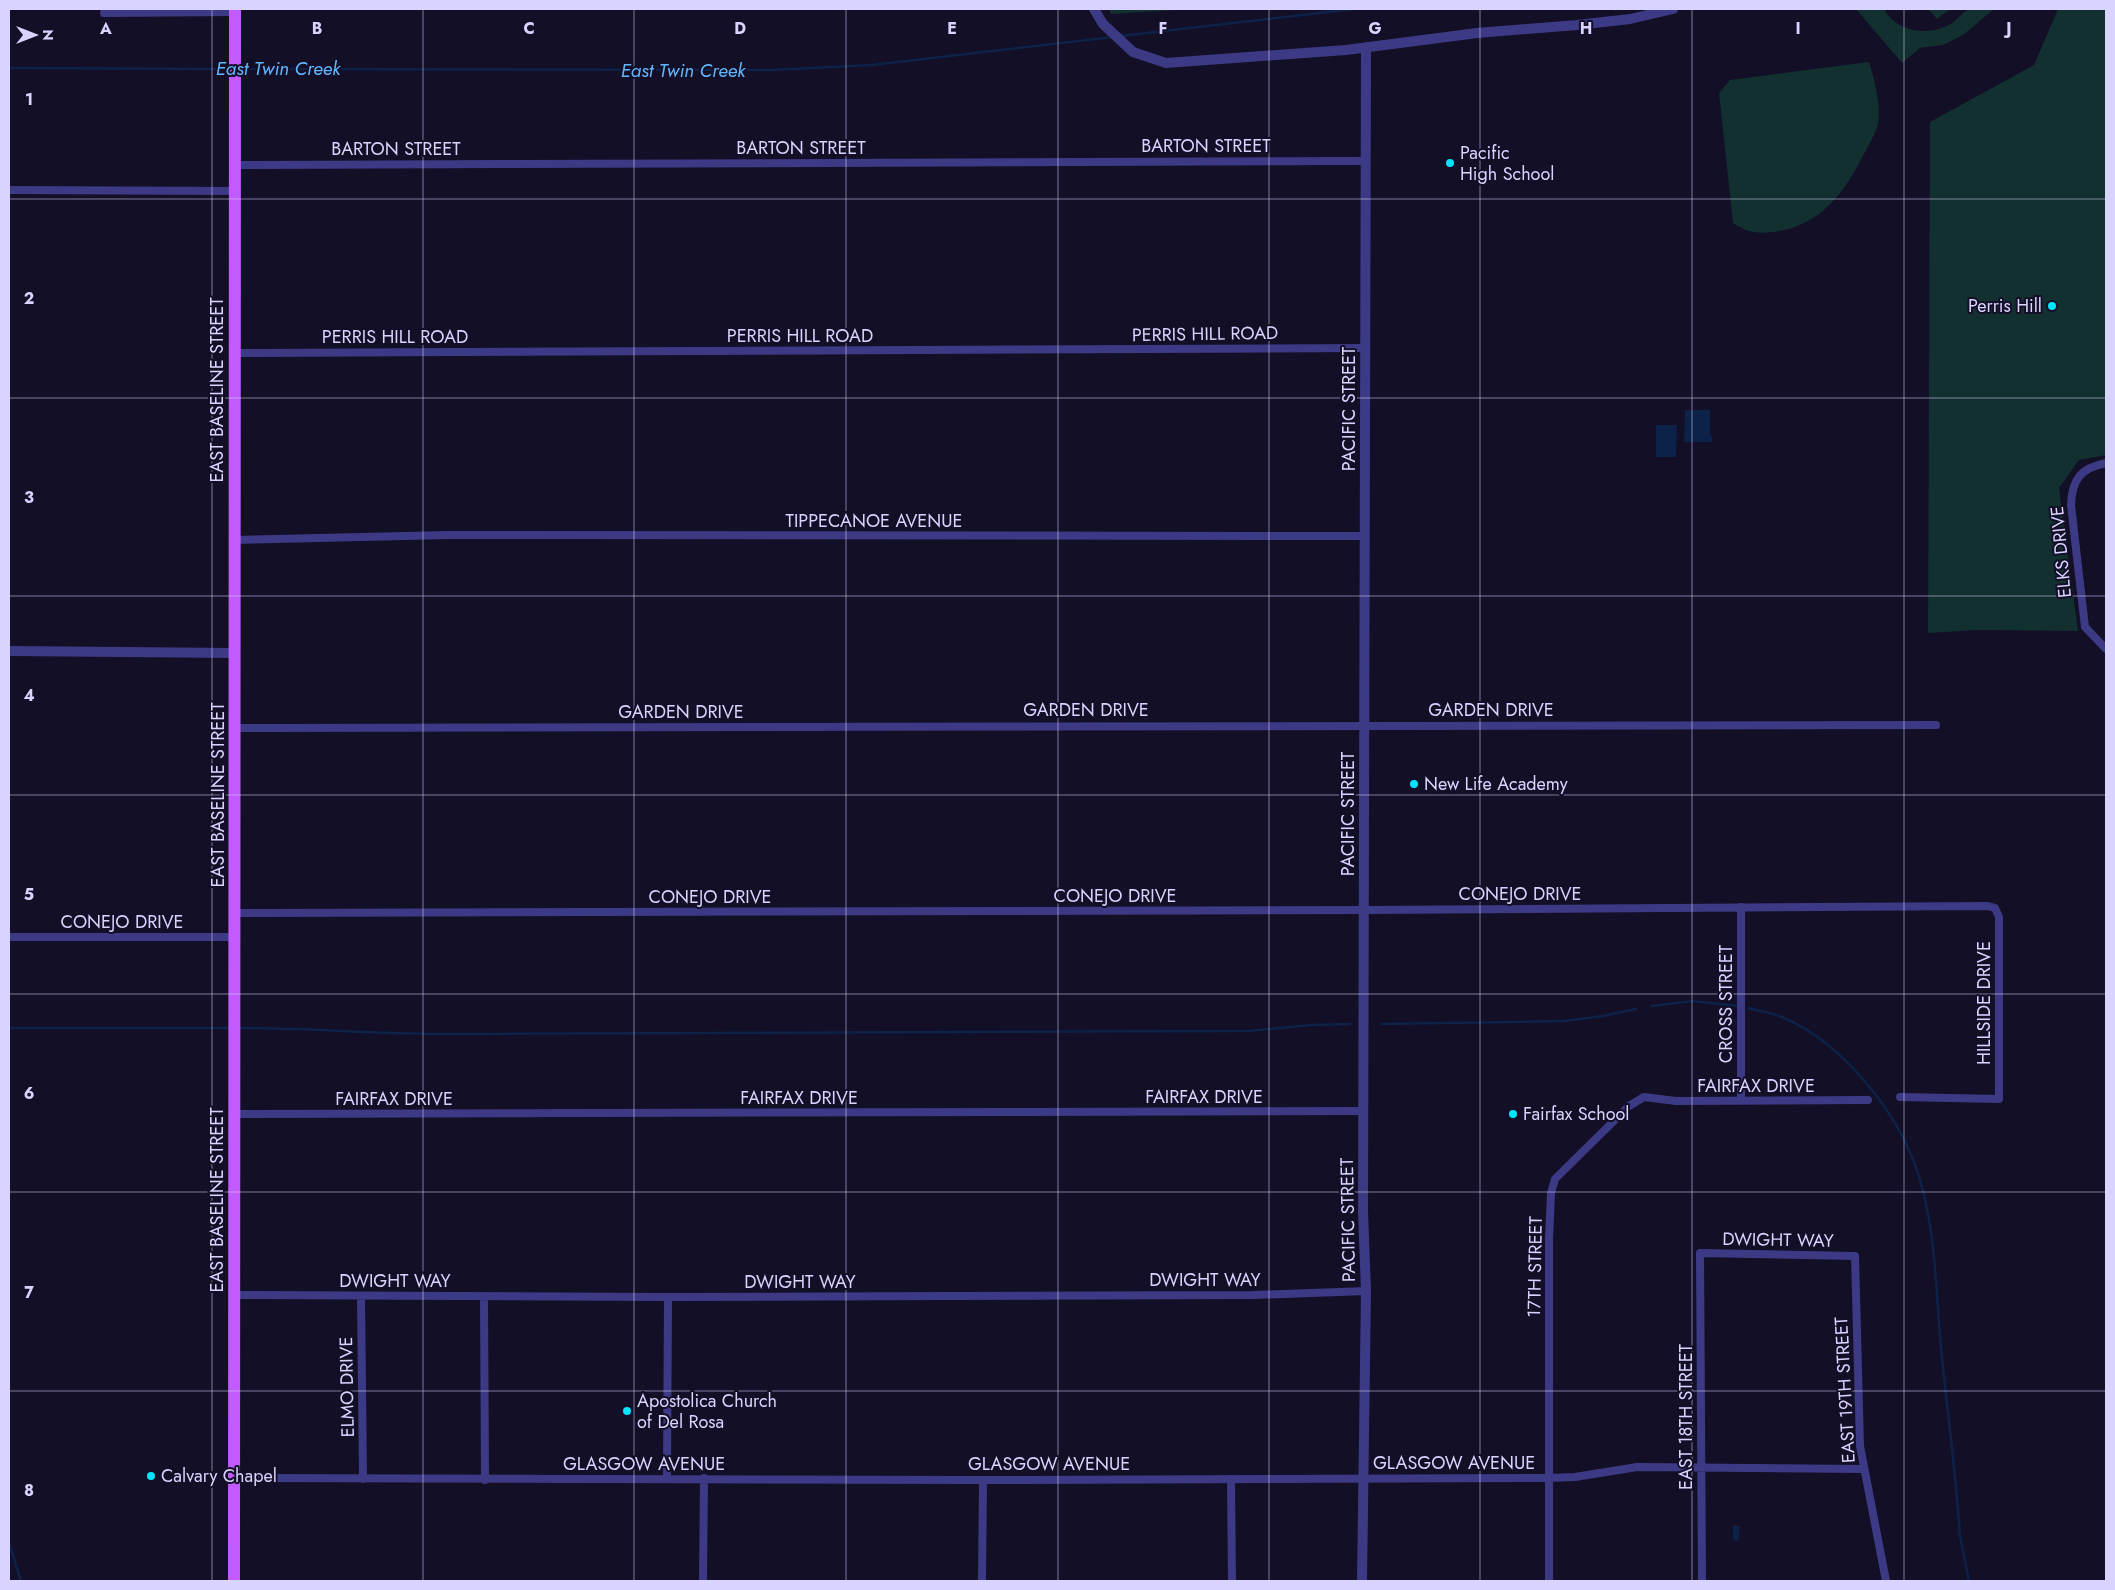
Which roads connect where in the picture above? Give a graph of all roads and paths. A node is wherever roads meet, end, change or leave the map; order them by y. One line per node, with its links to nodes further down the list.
1 (1673, 9): 5 (street)
2 (235, 10): 3 (street); 7 (main road, EAST BASELINE STREET)
3 (104, 13)
4 (1099, 17): 5 (street)
5 (1366, 47): 6 (street, PACIFIC STREET)
6 (1366, 161): 7 (street, BARTON STREET); 10 (street, PACIFIC STREET)
7 (236, 165): 9 (main road, EAST BASELINE STREET)
8 (9, 190): 9 (street)
9 (236, 191): 11 (main road, EAST BASELINE STREET)
10 (1365, 348): 11 (street, PERRIS HILL ROAD); 13 (street, PACIFIC STREET)
11 (235, 353): 14 (main road, EAST BASELINE STREET)
12 (2106, 463): 15 (street, ELKS DRIVE)
13 (1365, 536): 14 (street, TIPPECANOE AVENUE); 18 (street, PACIFIC STREET)
14 (234, 540): 17 (main road, EAST BASELINE STREET)
15 (2106, 649)
16 (9, 651): 17 (street)
17 (235, 653): 20 (main road, EAST BASELINE STREET)
18 (1364, 725): 19 (street, GARDEN DRIVE); 20 (street, GARDEN DRIVE); 23 (street, PACIFIC STREET)
19 (1936, 725)
20 (236, 728): 24 (main road, EAST BASELINE STREET)
21 (1741, 907): 22 (street, CONEJO DRIVE); 23 (street, CONEJO DRIVE); 29 (street, CROSS STREET)
22 (1995, 908): 28 (street, HILLSIDE DRIVE)
23 (1364, 910): 24 (street, CONEJO DRIVE); 31 (street, PACIFIC STREET)
24 (235, 913): 26 (main road, EAST BASELINE STREET)
25 (9, 937): 26 (street, CONEJO DRIVE)
26 (235, 937): 32 (main road, EAST BASELINE STREET)
27 (1644, 1096): 29 (street, FAIRFAX DRIVE); 46 (street, 17TH STREET)
28 (1900, 1098)
29 (1741, 1100): 30 (street, FAIRFAX DRIVE)
30 (1868, 1100)
31 (1364, 1111): 32 (street, FAIRFAX DRIVE); 35 (street, PACIFIC STREET)
32 (234, 1114): 36 (main road, EAST BASELINE STREET)
33 (1700, 1253): 34 (street, DWIGHT WAY); 40 (street, EAST 18TH STREET)
34 (1855, 1256): 41 (street, EAST 19TH STREET)
35 (1366, 1291): 39 (street, DWIGHT WAY); 45 (street, PACIFIC STREET)
36 (234, 1294): 37 (street, DWIGHT WAY); 42 (main road, EAST BASELINE STREET)
37 (361, 1296): 38 (street, DWIGHT WAY); 47 (street, ELMO DRIVE)
38 (484, 1297): 39 (street, DWIGHT WAY); 49 (street)
39 (668, 1297): 43 (street)
40 (1702, 1467): 41 (street, GLASGOW AVENUE); 46 (street, GLASGOW AVENUE); 57 (street, EAST 18TH STREET)
41 (1863, 1469): 58 (street, EAST 19TH STREET)
42 (234, 1478): 47 (street, GLASGOW AVENUE); 51 (main road, EAST BASELINE STREET)
43 (667, 1478): 44 (street, GLASGOW AVENUE); 49 (street, GLASGOW AVENUE)
44 (704, 1478): 50 (street, GLASGOW AVENUE); 52 (street)
45 (1362, 1478): 46 (street, GLASGOW AVENUE); 48 (street, GLASGOW AVENUE); 55 (street, PACIFIC STREET)
46 (1548, 1478): 56 (street, 17TH STREET)
47 (363, 1479): 49 (street, GLASGOW AVENUE)
48 (1231, 1479): 50 (street, GLASGOW AVENUE); 54 (street)
49 (485, 1480)
50 (983, 1480): 53 (street)
51 (234, 1581)
52 (703, 1581)
53 (982, 1581)
54 (1232, 1581)
55 (1362, 1581)
56 (1549, 1581)
57 (1702, 1581)
58 (1886, 1581)

